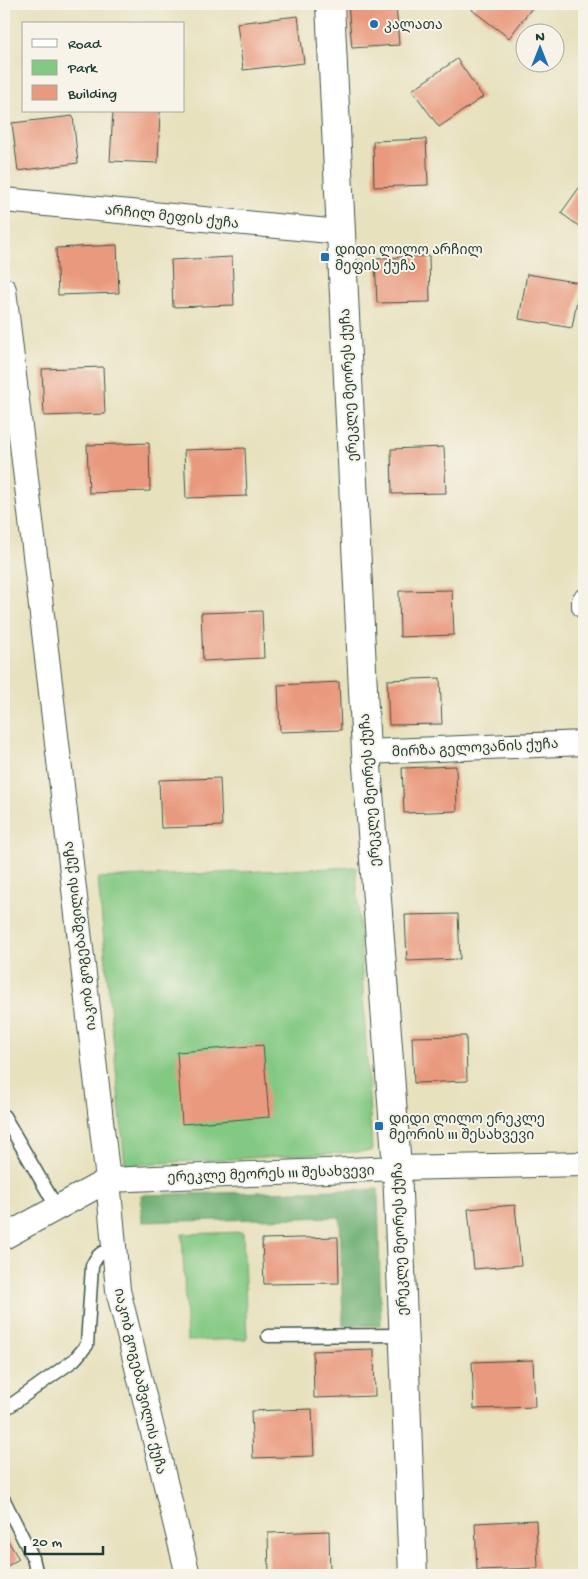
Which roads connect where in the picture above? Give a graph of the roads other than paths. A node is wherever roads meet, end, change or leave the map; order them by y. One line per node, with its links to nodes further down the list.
1 (330, 4): 3 (street, ერეკლე მეორეს ქუჩა)
2 (4, 200): 3 (street, არჩილ მეფის ქუჩა)
3 (340, 232): 8 (street, ერეკლე მეორეს ქუჩა)
4 (4, 290): 12 (street, იაკობ გოგებაშვილის ქუჩა)
5 (584, 601): 6 (street)
6 (584, 606)
7 (584, 742): 8 (street, მირზა გელოვანის ქუჩა)
8 (366, 752): 11 (street, ერეკლე მეორეს ქუჩა)
9 (4, 1116): 13 (lane)
10 (584, 1164): 11 (street, ერეკლე მეორეს III შესახვევი)
11 (397, 1168): 12 (street, ერეკლე მეორეს III შესახვევი); 16 (street, ერეკლე მეორეს ქუჩა)
12 (108, 1180): 13 (street); 15 (street, იაკობ გოგებაშვილის ქუჩა)
13 (57, 1208): 14 (street)
14 (4, 1237)
15 (114, 1249): 18 (lane); 21 (street, იაკობ გოგებაშვილის ქუჩა)
16 (403, 1335): 17 (lane); 22 (street, ერეკლე მეორეს ქუჩა)
17 (268, 1336)
18 (4, 1410)
19 (4, 1500): 20 (lane)
20 (37, 1575)
21 (188, 1575)
22 (413, 1575)

